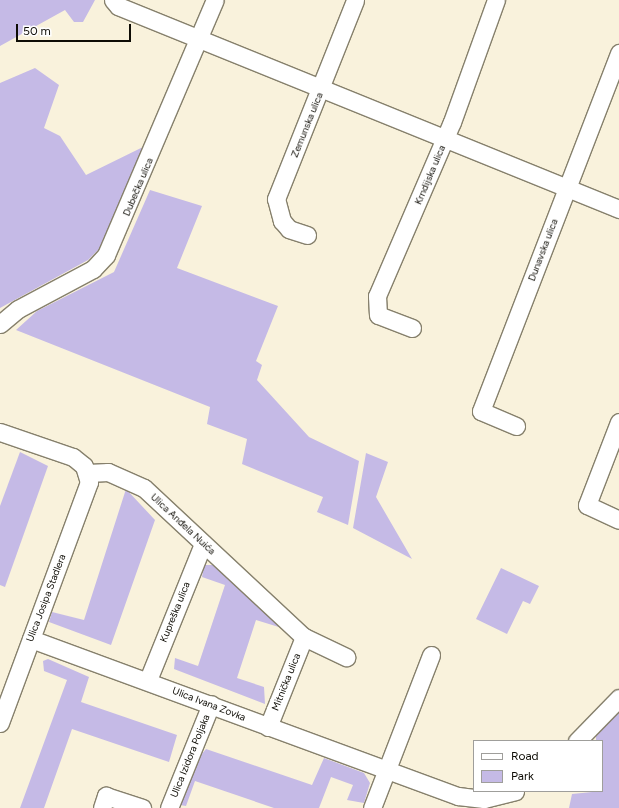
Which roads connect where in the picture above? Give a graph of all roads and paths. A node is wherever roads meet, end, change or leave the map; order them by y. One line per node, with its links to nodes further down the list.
1 (113, 0): 5 (street)
2 (215, 0): 5 (street, Dubečka ulica)
3 (355, 0): 7 (street, Zemunska ulica)
4 (496, 0): 8 (street, Krndijska ulica)
5 (200, 40): 7 (street); 12 (street, Dubečka ulica)
6 (619, 53): 9 (street, Dunavska ulica)
7 (322, 89): 8 (street); 11 (street, Zemunska ulica)
8 (445, 140): 9 (street); 13 (street, Krndijska ulica)
9 (568, 188): 10 (street); 15 (street, Dunavska ulica)
10 (619, 209)
11 (307, 235)
12 (0, 324)
13 (412, 328)
14 (619, 422): 18 (street)
15 (516, 426)
16 (0, 432): 17 (street)
17 (88, 473): 19 (street, Ulica Anđela Nuića); 21 (street, Ulica Josipa Stadlera)
18 (619, 520)
19 (203, 544): 20 (street, Ulica Anđela Nuića); 24 (street, Kupreška ulica)
20 (304, 637): 23 (street, Ulica Anđela Nuića); 28 (street, Mitnička ulica)
21 (30, 638): 24 (street, Ulica Ivana Zovka); 27 (street, Ulica Josipa Stadlera)
22 (431, 655): 30 (street)
23 (346, 657)
24 (148, 680): 26 (street, Ulica Ivana Zovka)
25 (619, 698): 29 (street)
26 (211, 704): 28 (street, Ulica Ivana Zovka); 34 (street, Ulica Izidora Poljaka)
27 (0, 723)
28 (268, 727): 30 (street, Ulica Ivana Zovka)
29 (578, 740)
30 (387, 769): 31 (street, Ulica Ivana Zovka); 35 (street)
31 (512, 792)
32 (102, 808): 33 (street)
33 (142, 808)
34 (169, 808)
35 (372, 808)

